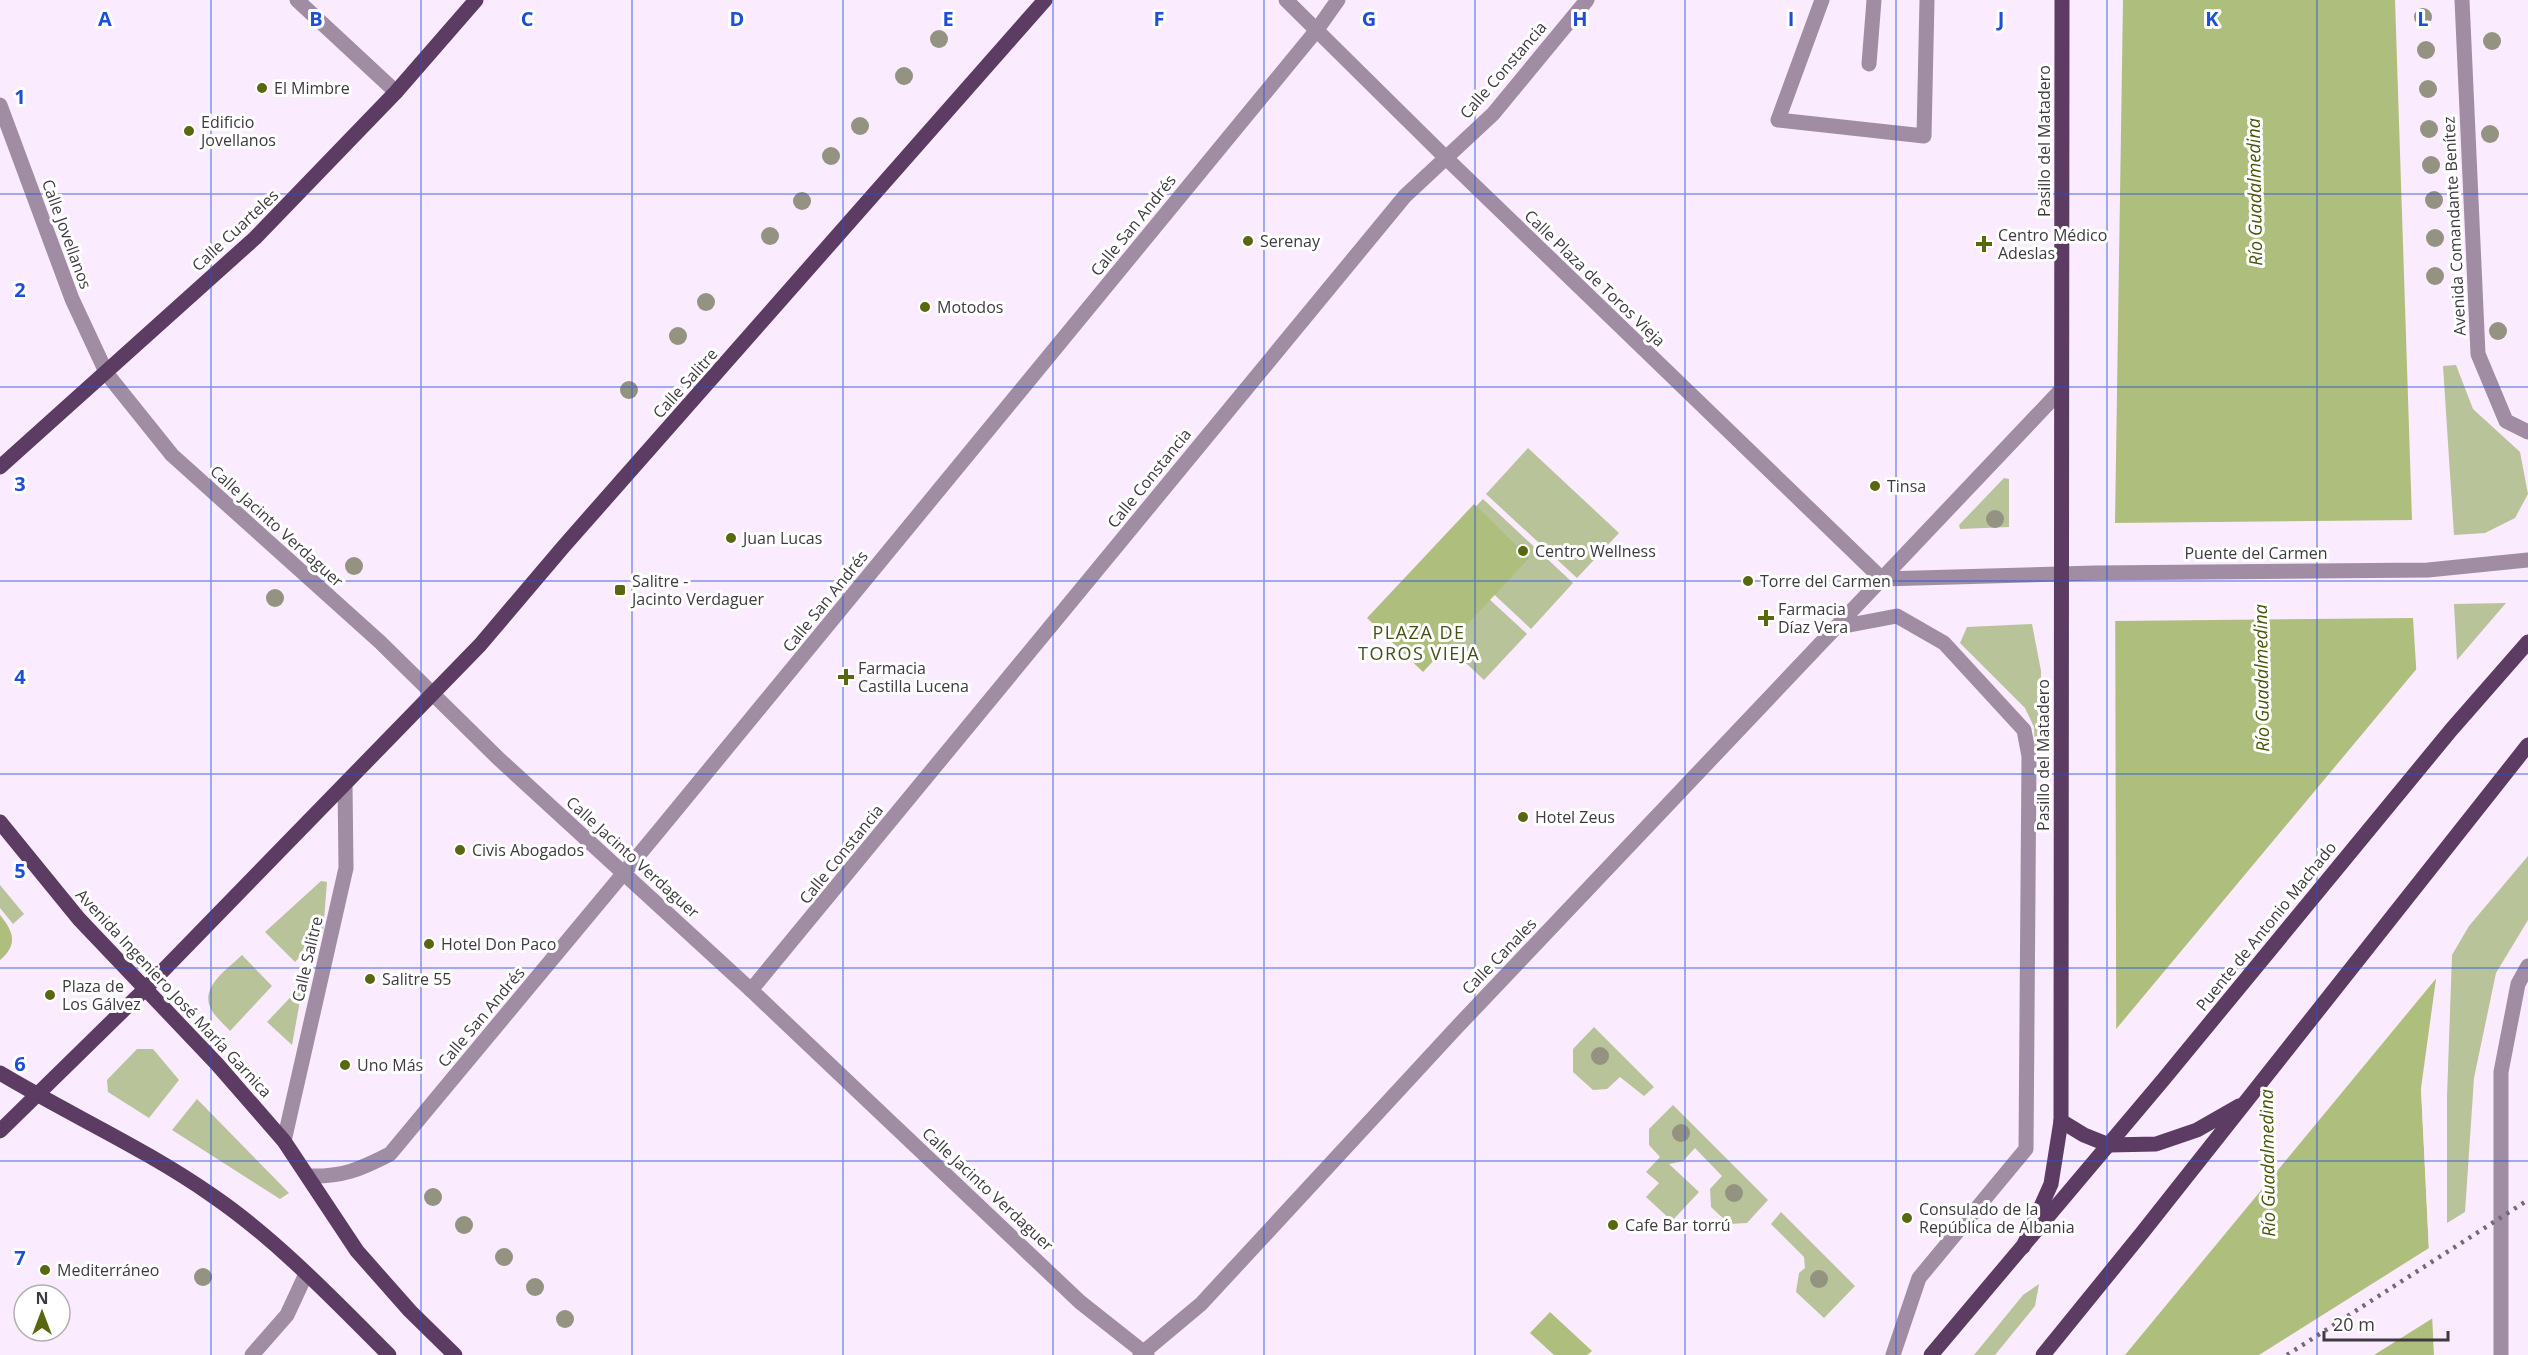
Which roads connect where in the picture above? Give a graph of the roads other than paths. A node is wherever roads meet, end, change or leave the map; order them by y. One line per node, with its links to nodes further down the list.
1 (297, 0): 14 (street)
2 (476, 0): 14 (main road, Calle Cuarteles)
3 (1045, 0): 26 (main road, Calle Salitre)
4 (1286, 0): 12 (street, Calle Plaza de Toros Vieja)
5 (1338, 0): 12 (street, Calle San Andrés)
6 (1587, 0): 16 (street, Calle Constancia)
7 (1822, 0): 9 (street)
8 (1874, 0): 13 (street)
9 (1927, 0)
10 (2062, 0): 18 (main road, Pasillo del Matadero)
11 (2462, 0): 19 (street, Avenida Comandante Benítez)
12 (1316, 31): 16 (street, Calle Plaza de Toros Vieja); 30 (street, Calle San Andrés)
13 (1869, 64)
14 (396, 92): 17 (main road, Calle Cuarteles)
15 (0, 105): 17 (street, Calle Jovellanos)
16 (1446, 158): 23 (street, Calle Plaza de Toros Vieja); 33 (street, Calle Constancia)
17 (106, 374): 20 (main road, Calle Cuarteles); 26 (street, Calle Jacinto Verdaguer)
18 (2061, 390): 22 (main road, Pasillo del Matadero); 23 (street)
19 (2528, 432)
20 (0, 467)
21 (2528, 560): 22 (street, Puente del Carmen)
22 (2060, 574): 23 (street, Puente del Carmen); 37 (main road, Pasillo del Matadero)
23 (1882, 579): 24 (street, Calle Canales)
24 (1839, 627): 44 (street, Calle Canales); 48 (street, Pasillo del Matadero)
25 (2528, 642): 40 (main road, Puente de Antonio Machado)
26 (432, 694): 28 (main road, Calle Salitre); 30 (street, Calle Jacinto Verdaguer)
27 (2528, 746): 36 (main road)
28 (345, 784): 32 (main road, Calle Salitre); 39 (street, Calle Salitre)
29 (0, 822): 32 (main road, Avenida Ingeniero José María Garnica)
30 (624, 873): 33 (street, Calle Jacinto Verdaguer); 41 (street, Calle San Andrés)
31 (2528, 966): 51 (street)
32 (145, 989): 35 (main road, Calle Salitre); 39 (main road, Avenida Ingeniero José María Garnica)
33 (751, 990): 44 (street, Calle Jacinto Verdaguer)
34 (0, 1073): 35 (main road)
35 (36, 1095): 38 (main road, Calle Salitre); 43 (main road)
36 (2246, 1102): 40 (main road); 50 (main road)
37 (2061, 1121): 40 (main road); 42 (main road, Pasillo del Matadero)
38 (0, 1131)
39 (284, 1141): 41 (main road, Avenida Ingeniero José María Garnica)
40 (2109, 1145): 42 (main road, Puente de Antonio Machado)
41 (308, 1176): 47 (main road, Avenida Ingeniero José María Garnica)
42 (2023, 1247): 49 (main road, Puente de Antonio Machado)
43 (306, 1274): 45 (street); 46 (main road)
44 (1143, 1354)
45 (252, 1355)
46 (389, 1355)
47 (455, 1355)
48 (1893, 1355)
49 (1931, 1355)
50 (2043, 1355)
51 (2501, 1355)

